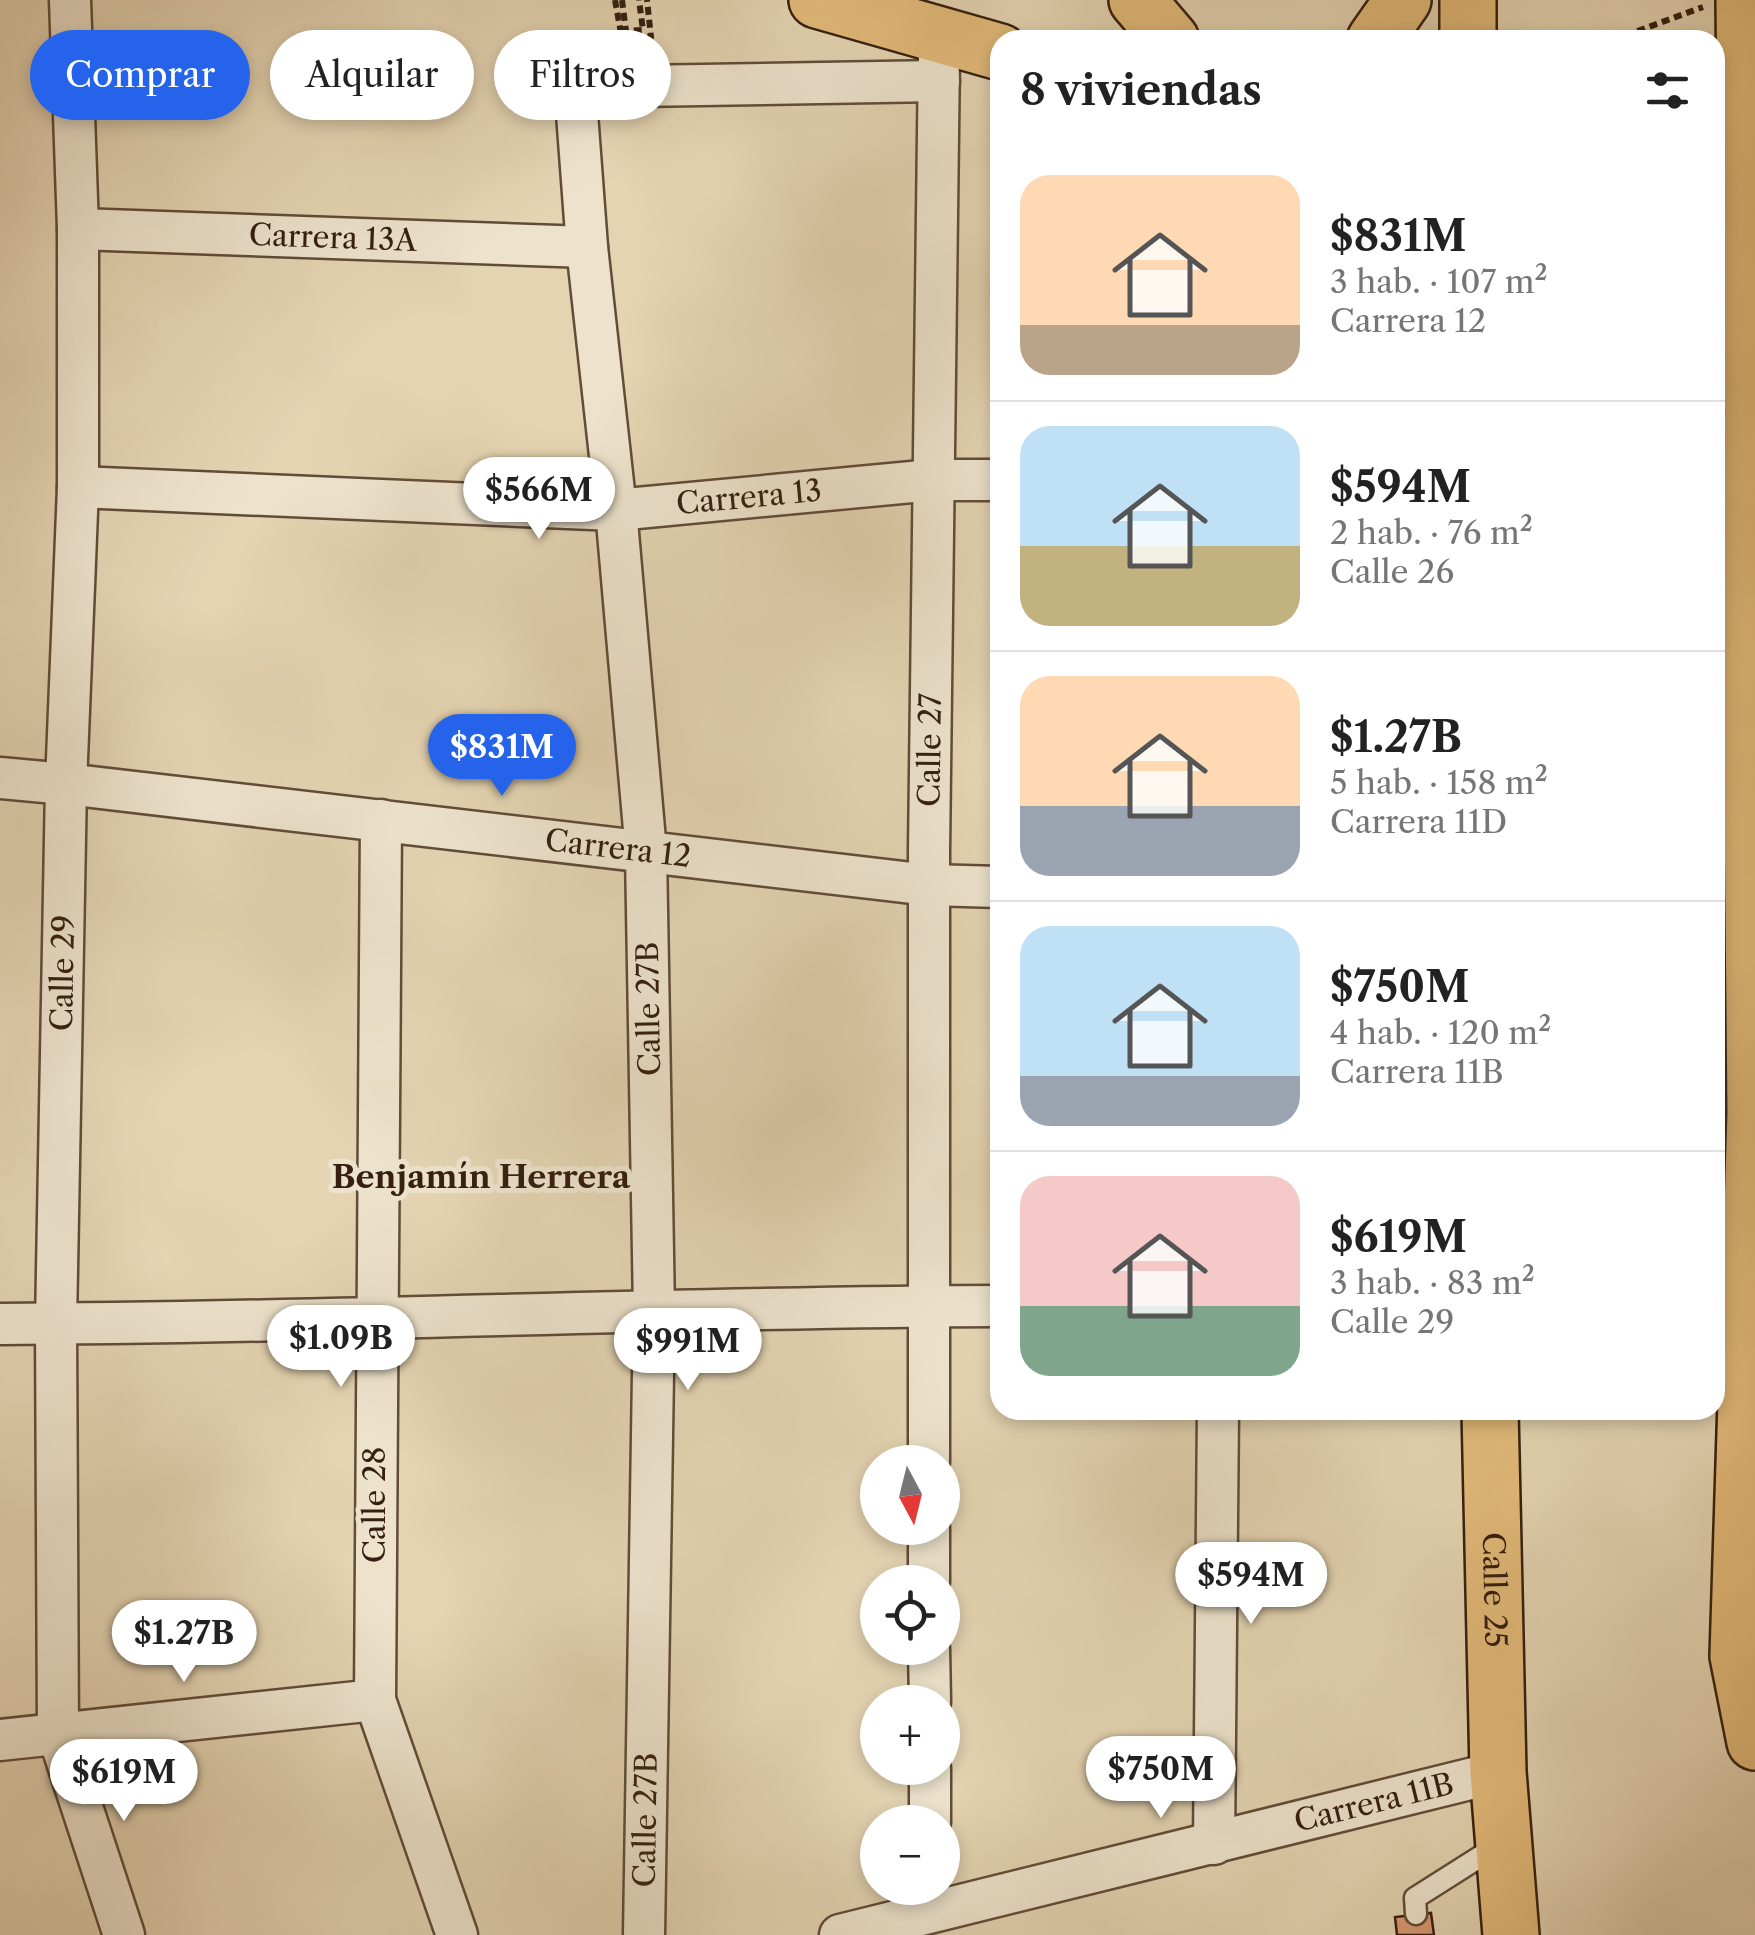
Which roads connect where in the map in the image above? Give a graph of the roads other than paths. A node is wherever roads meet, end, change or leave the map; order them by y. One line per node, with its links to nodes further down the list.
1 (70, 0): 13 (street, Calle 29)
2 (817, 0): 11 (main road)
3 (1138, 0): 7 (main road)
4 (1403, 0): 8 (main road)
5 (1468, 0): 9 (main road)
6 (1724, 3): 12 (main road)
7 (1163, 30)
8 (1383, 30)
9 (1468, 30)
10 (990, 53): 11 (main road)
11 (939, 58): 14 (street, Calle 27B); 15 (street, Calle 27)
12 (1749, 92): 19 (main road)
13 (78, 229): 14 (street, Carrera 13A); 17 (street, Calle 29)
14 (587, 247): 18 (street, Calle 27B)
15 (933, 480): 16 (street, Carrera 13); 18 (street, Carrera 13); 24 (street, Calle 27)
16 (990, 480)
17 (78, 487): 18 (street, Carrera 13); 21 (street, Calle 29)
18 (616, 510): 23 (street, Calle 27B)
19 (1752, 580): 26 (main road)
20 (0, 778): 21 (street, Carrera 12)
21 (66, 784): 22 (street, Carrera 12); 32 (street, Calle 29)
22 (381, 820): 23 (street, Carrera 12); 30 (street, Calle 28)
23 (646, 852): 24 (street, Carrera 12); 29 (street, Calle 27B)
24 (929, 884): 25 (street, Carrera 12); 27 (street, Calle 27)
25 (990, 886)
26 (1755, 1113): 39 (main road)
27 (928, 1306): 28 (street); 29 (street); 35 (street, Calle 27)
28 (990, 1306)
29 (654, 1312): 30 (street); 47 (street, Calle 27B)
30 (376, 1320): 32 (street); 36 (street, Calle 28)
31 (0, 1324): 32 (street)
32 (56, 1324): 37 (street, Calle 29)
33 (1218, 1420): 42 (street)
34 (1490, 1420): 40 (main road, Calle 25)
35 (929, 1445)
36 (375, 1700): 37 (street); 46 (street, Calle 28)
37 (58, 1734): 38 (street); 45 (street, Calle 29)
38 (0, 1740)
39 (1755, 1742)
40 (1498, 1772): 41 (main road, Calle 25); 42 (street, Carrera 11B)
41 (1504, 1842): 44 (lane); 49 (main road, Calle 25)
42 (1214, 1844): 43 (street, Carrera 11B)
43 (931, 1912): 48 (street, Carrera 11B)
44 (1416, 1914)
45 (124, 1935)
46 (457, 1935)
47 (644, 1935)
48 (840, 1935)
49 (1510, 1935)

